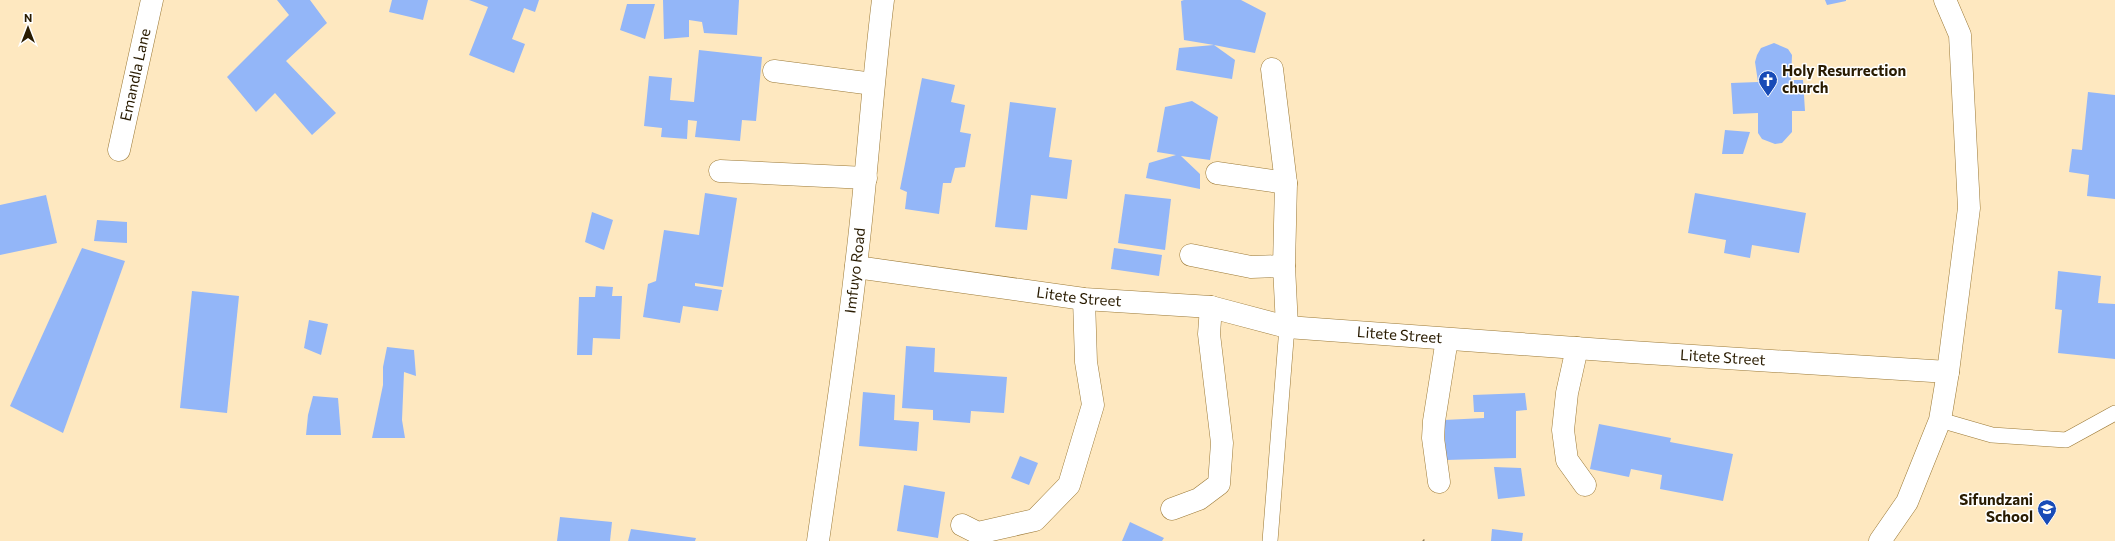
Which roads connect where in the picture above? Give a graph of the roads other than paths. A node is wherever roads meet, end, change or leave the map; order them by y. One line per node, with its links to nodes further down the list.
1 (152, 0): 7 (street, Emandla Lane)
2 (883, 0): 6 (street, Imfuyo Road)
3 (1945, 0): 20 (street)
4 (1272, 69): 11 (street)
5 (774, 71): 6 (street)
6 (873, 84): 10 (street, Imfuyo Road)
7 (119, 150)
8 (720, 171): 10 (street)
9 (1218, 173): 11 (street)
10 (866, 178): 14 (street, Imfuyo Road)
11 (1286, 183): 13 (street)
12 (1191, 255): 13 (street)
13 (1284, 266): 17 (street)
14 (856, 267): 15 (street, Litete Street); 27 (street, Imfuyo Road)
15 (1084, 299): 16 (street, Litete Street); 26 (street)
16 (1211, 306): 17 (street, Litete Street); 25 (street)
17 (1287, 327): 18 (street, Litete Street); 28 (lane)
18 (1447, 339): 19 (street, Litete Street); 23 (street)
19 (1577, 348): 20 (street, Litete Street); 24 (street)
20 (1948, 372): 22 (street)
21 (2115, 413): 22 (lane)
22 (1940, 420): 29 (street)
23 (1439, 482)
24 (1584, 485)
25 (1172, 509)
26 (962, 525)
27 (818, 541)
28 (1270, 541)
29 (1880, 541)

